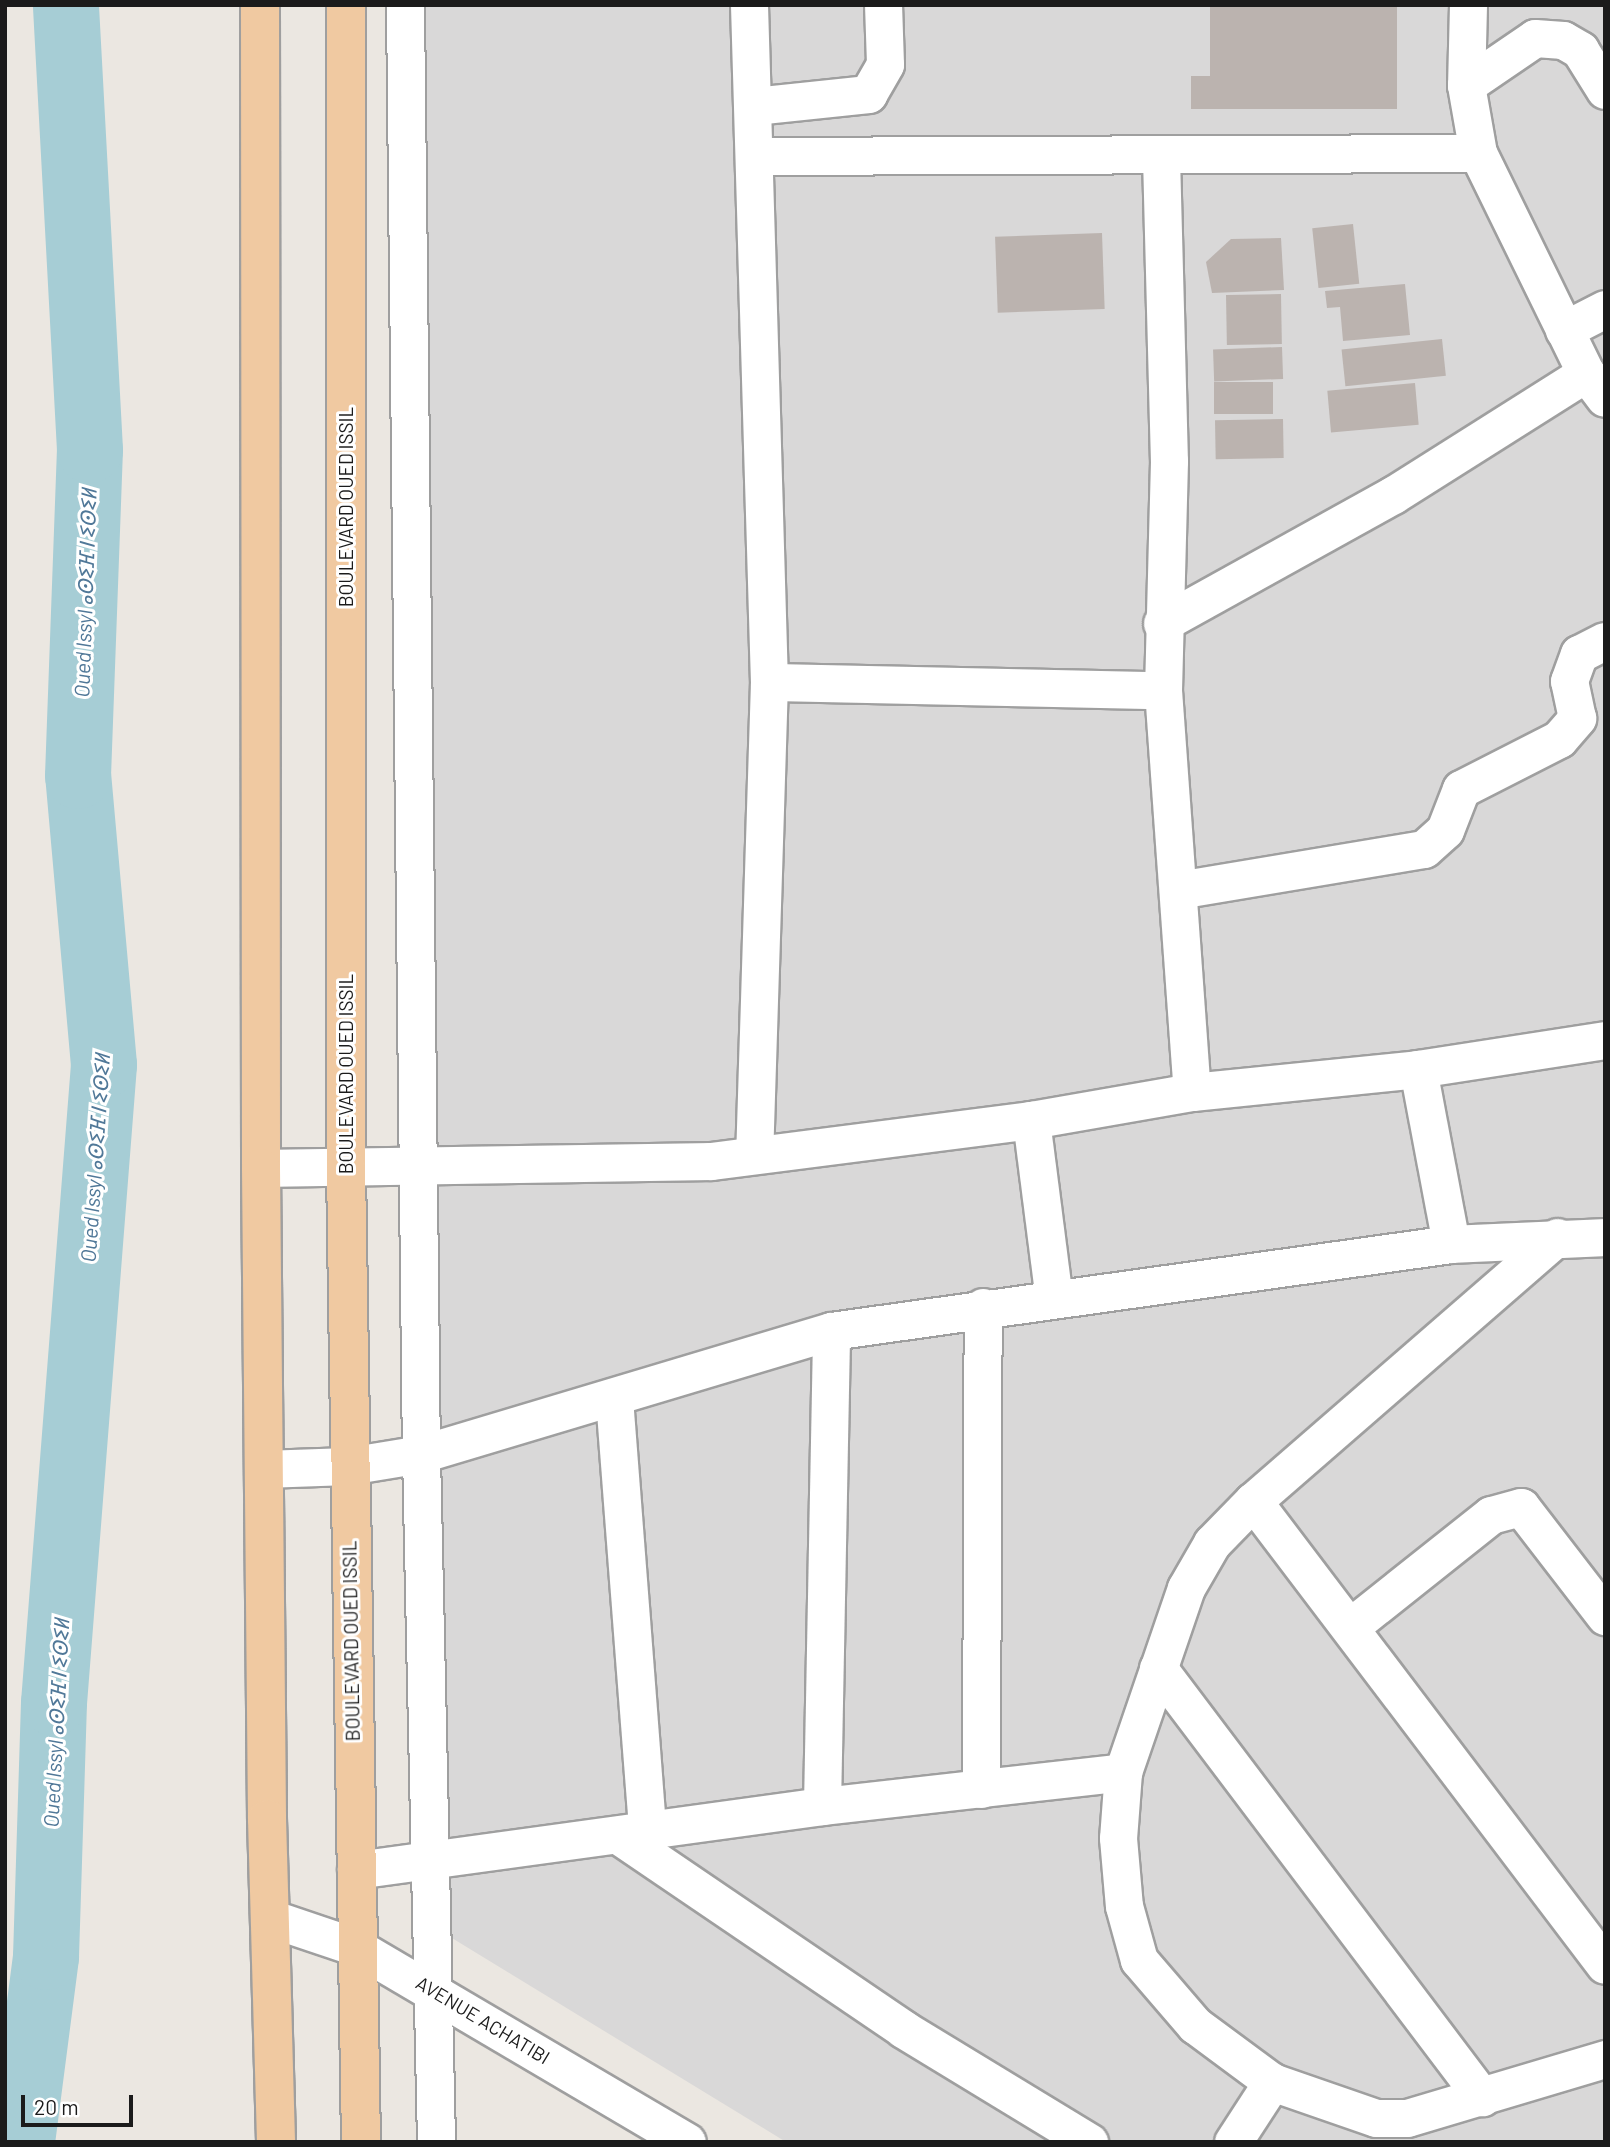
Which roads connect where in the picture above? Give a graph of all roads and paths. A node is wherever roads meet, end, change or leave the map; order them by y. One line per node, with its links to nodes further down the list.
1 (260, 5): 27 (main road)
2 (346, 5): 28 (main road, BOULEVARD OUED ISSIL)
3 (405, 5): 26 (street)
4 (749, 5): 9 (street)
5 (883, 5): 9 (street)
6 (1468, 5): 7 (street)
7 (1466, 85): 8 (street); 10 (street)
8 (1605, 90)
9 (754, 106): 11 (street)
10 (1478, 153): 12 (street); 14 (street)
11 (757, 156): 12 (street); 18 (street)
12 (1161, 157): 16 (street)
13 (1605, 309): 14 (street)
14 (1564, 330): 15 (street)
15 (1595, 386): 16 (street)
16 (1162, 623): 19 (street)
17 (1605, 641): 20 (street)
18 (769, 682): 19 (street); 25 (street)
19 (1163, 690): 20 (street)
20 (1178, 890): 23 (street)
21 (1605, 1040): 22 (street)
22 (1418, 1069): 23 (street); 31 (street)
23 (1192, 1092): 24 (street)
24 (1031, 1120): 25 (street); 32 (street)
25 (754, 1152): 26 (street)
26 (418, 1164): 28 (street); 36 (street)
27 (261, 1168): 28 (street); 38 (main road)
28 (345, 1168): 37 (main road, BOULEVARD OUED ISSIL)
29 (1557, 1237): 30 (street); 31 (street); 39 (street)
30 (1605, 1237)
31 (1451, 1244): 32 (street)
32 (1054, 1299): 33 (street)
33 (983, 1307): 34 (street); 45 (street)
34 (831, 1331): 35 (street); 46 (street)
35 (614, 1398): 36 (street); 47 (street)
36 (421, 1454): 37 (street); 48 (street)
37 (348, 1466): 38 (street); 49 (main road, BOULEVARD OUED ISSIL)
38 (264, 1469): 50 (main road)
39 (1253, 1501): 42 (street); 43 (street)
40 (1592, 1573): 41 (street); 42 (street)
41 (1605, 1616)
42 (1350, 1627): 52 (street)
43 (1158, 1668): 44 (street); 56 (street)
44 (1123, 1772): 45 (street); 55 (street)
45 (981, 1789): 46 (street)
46 (822, 1806): 47 (street)
47 (632, 1832): 48 (street); 62 (street)
48 (428, 1860): 49 (street); 53 (street)
49 (356, 1870): 51 (main road, BOULEVARD OUED ISSIL)
50 (270, 1918): 51 (street, AVENUE ACHATIBI); 58 (main road)
51 (356, 1947): 53 (street, AVENUE ACHATIBI); 59 (main road, BOULEVARD OUED ISSIL)
52 (1605, 1965)
53 (432, 1988): 60 (street); 61 (street, AVENUE ACHATIBI)
54 (1605, 2059): 56 (street)
55 (1272, 2082): 57 (street); 63 (street)
56 (1482, 2097): 57 (street)
57 (1410, 2130)
58 (276, 2142)
59 (361, 2142)
60 (436, 2142)
61 (687, 2142)
62 (1089, 2142)
63 (1233, 2142)

